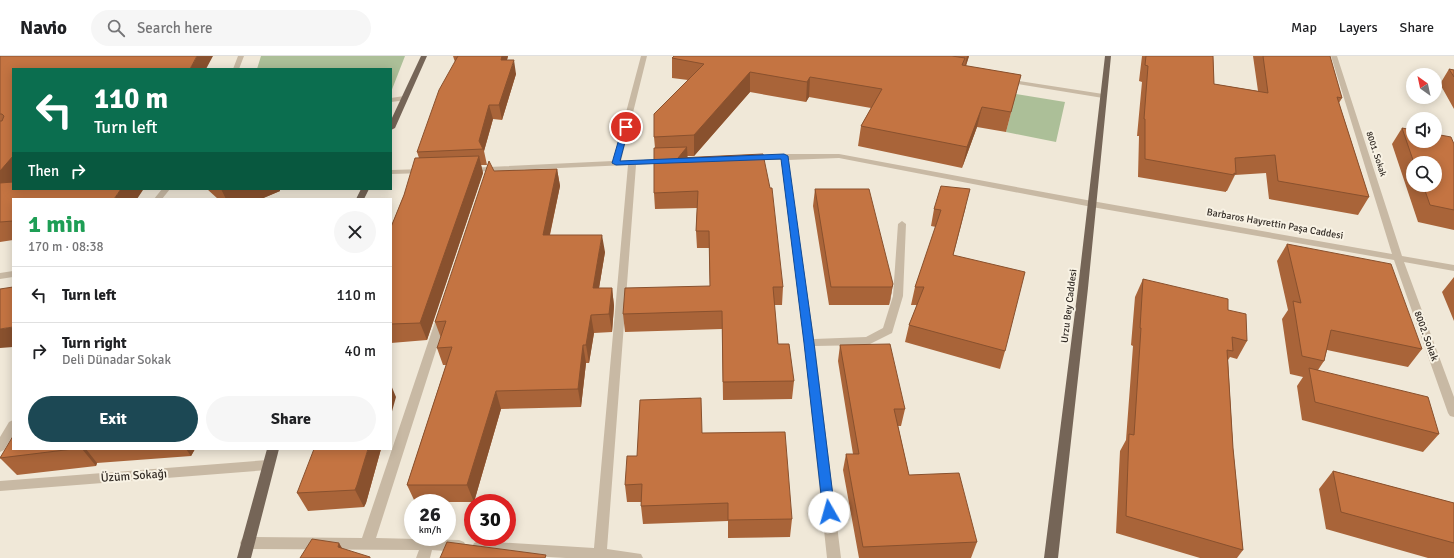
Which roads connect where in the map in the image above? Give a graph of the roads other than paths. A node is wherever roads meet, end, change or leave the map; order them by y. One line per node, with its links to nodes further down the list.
1 (241, 56): 6 (street)
2 (424, 56): 9 (main road)
3 (644, 56): 15 (street)
4 (1108, 56): 8 (main road, Urzu Bey Caddesi)
5 (1334, 56): 26 (street, 8001. Sokak)
6 (236, 68)
7 (998, 79): 8 (street)
8 (1103, 96): 24 (main road, Urzu Bey Caddesi)
9 (404, 98): 10 (street); 11 (main road)
10 (392, 100)
11 (392, 126)
12 (784, 156): 13 (street, Barbaros Hayrettin Paşa Caddesi); 24 (street, Barbaros Hayrettin Paşa Caddesi); 31 (street)
13 (738, 158)
14 (678, 161): 16 (street)
15 (616, 163): 16 (street); 17 (street)
16 (632, 163): 43 (street)
17 (490, 169): 18 (street); 21 (street)
18 (460, 170)
19 (429, 171): 20 (street)
20 (392, 172)
21 (486, 182)
22 (165, 190): 23 (street)
23 (159, 198)
24 (1092, 204): 26 (street, Barbaros Hayrettin Paşa Caddesi); 48 (main road, Urzu Bey Caddesi)
25 (902, 224): 31 (street)
26 (1398, 258): 27 (street, Barbaros Hayrettin Paşa Caddesi); 32 (street, 8002. Sokak)
27 (1454, 268)
28 (12, 274): 29 (street)
29 (0, 276)
30 (446, 303): 39 (street)
31 (809, 343): 47 (street)
32 (1454, 414)
33 (12, 427): 34 (street)
34 (0, 446)
35 (273, 450): 36 (main road)
36 (268, 465): 37 (street, Üzüm Sokağı); 38 (main road)
37 (0, 486)
38 (247, 543): 39 (street); 44 (main road)
39 (366, 544): 40 (street)
40 (404, 544)
41 (426, 546): 45 (street)
42 (456, 546): 43 (street)
43 (600, 554): 46 (street)
44 (244, 558)
45 (423, 558)
46 (636, 558)
47 (834, 558)
48 (1051, 558)

